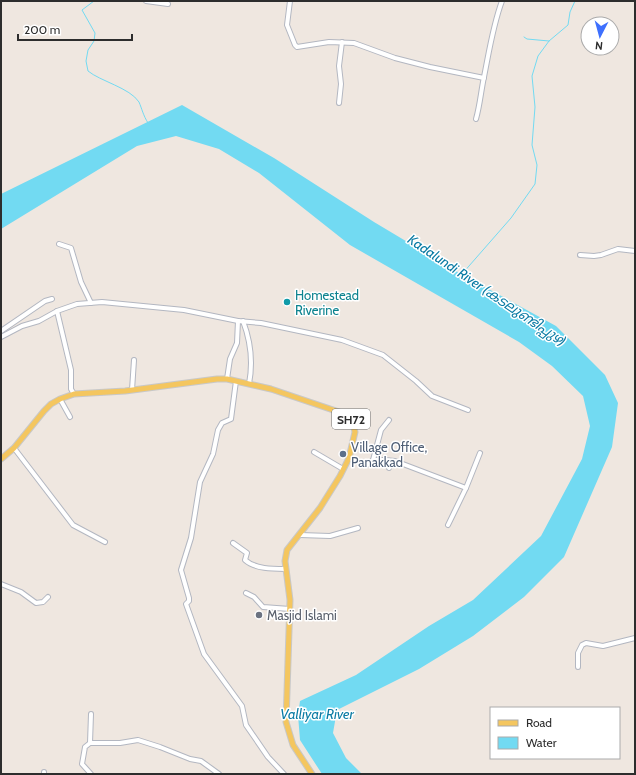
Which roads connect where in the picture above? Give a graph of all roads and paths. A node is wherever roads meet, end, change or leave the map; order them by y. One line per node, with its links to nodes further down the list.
1 (146, 1): 4 (street)
2 (290, 1): 5 (street)
3 (502, 1): 6 (street)
4 (168, 4)
5 (342, 42): 6 (street); 7 (street)
6 (484, 78): 8 (street)
7 (339, 103)
8 (476, 119)
9 (59, 244): 13 (street)
10 (635, 251): 11 (street)
11 (580, 255)
12 (52, 299): 17 (street)
13 (91, 303): 14 (street); 15 (street)
14 (57, 311): 18 (street); 24 (street)
15 (238, 321): 16 (street); 20 (street)
16 (243, 321): 22 (street); 26 (street)
17 (1, 331)
18 (1, 337)
19 (134, 360): 23 (street)
20 (227, 379): 21 (main road, SH72); 23 (main road, SH72)
21 (236, 381): 22 (main road, SH72); 55 (street)
22 (249, 384): 32 (main road, SH72)
23 (132, 390): 24 (main road, SH72)
24 (74, 394): 25 (main road, SH72)
25 (60, 399): 27 (street); 29 (main road, SH72)
26 (468, 410)
27 (70, 417)
28 (389, 420): 34 (street)
29 (14, 448): 33 (main road, SH72); 42 (street)
30 (314, 452): 36 (street)
31 (480, 452): 38 (street)
32 (349, 458): 34 (street); 36 (main road, SH72)
33 (1, 459)
34 (373, 460): 35 (street)
35 (385, 460): 37 (street); 38 (street)
36 (343, 468): 41 (main road, SH72)
37 (389, 468)
38 (466, 488): 39 (street)
39 (448, 525)
40 (358, 528): 41 (street)
41 (300, 535): 44 (main road, SH72)
42 (105, 542)
43 (233, 543): 44 (street)
44 (285, 569): 48 (main road, SH72)
45 (1, 584): 47 (street)
46 (246, 593): 48 (street)
47 (48, 597)
48 (290, 609): 56 (main road, SH72)
49 (635, 638): 50 (street)
50 (578, 667)
51 (91, 714): 52 (street)
52 (90, 743): 53 (street); 54 (street)
53 (91, 774)
54 (219, 774)
55 (284, 774)
56 (312, 774)

